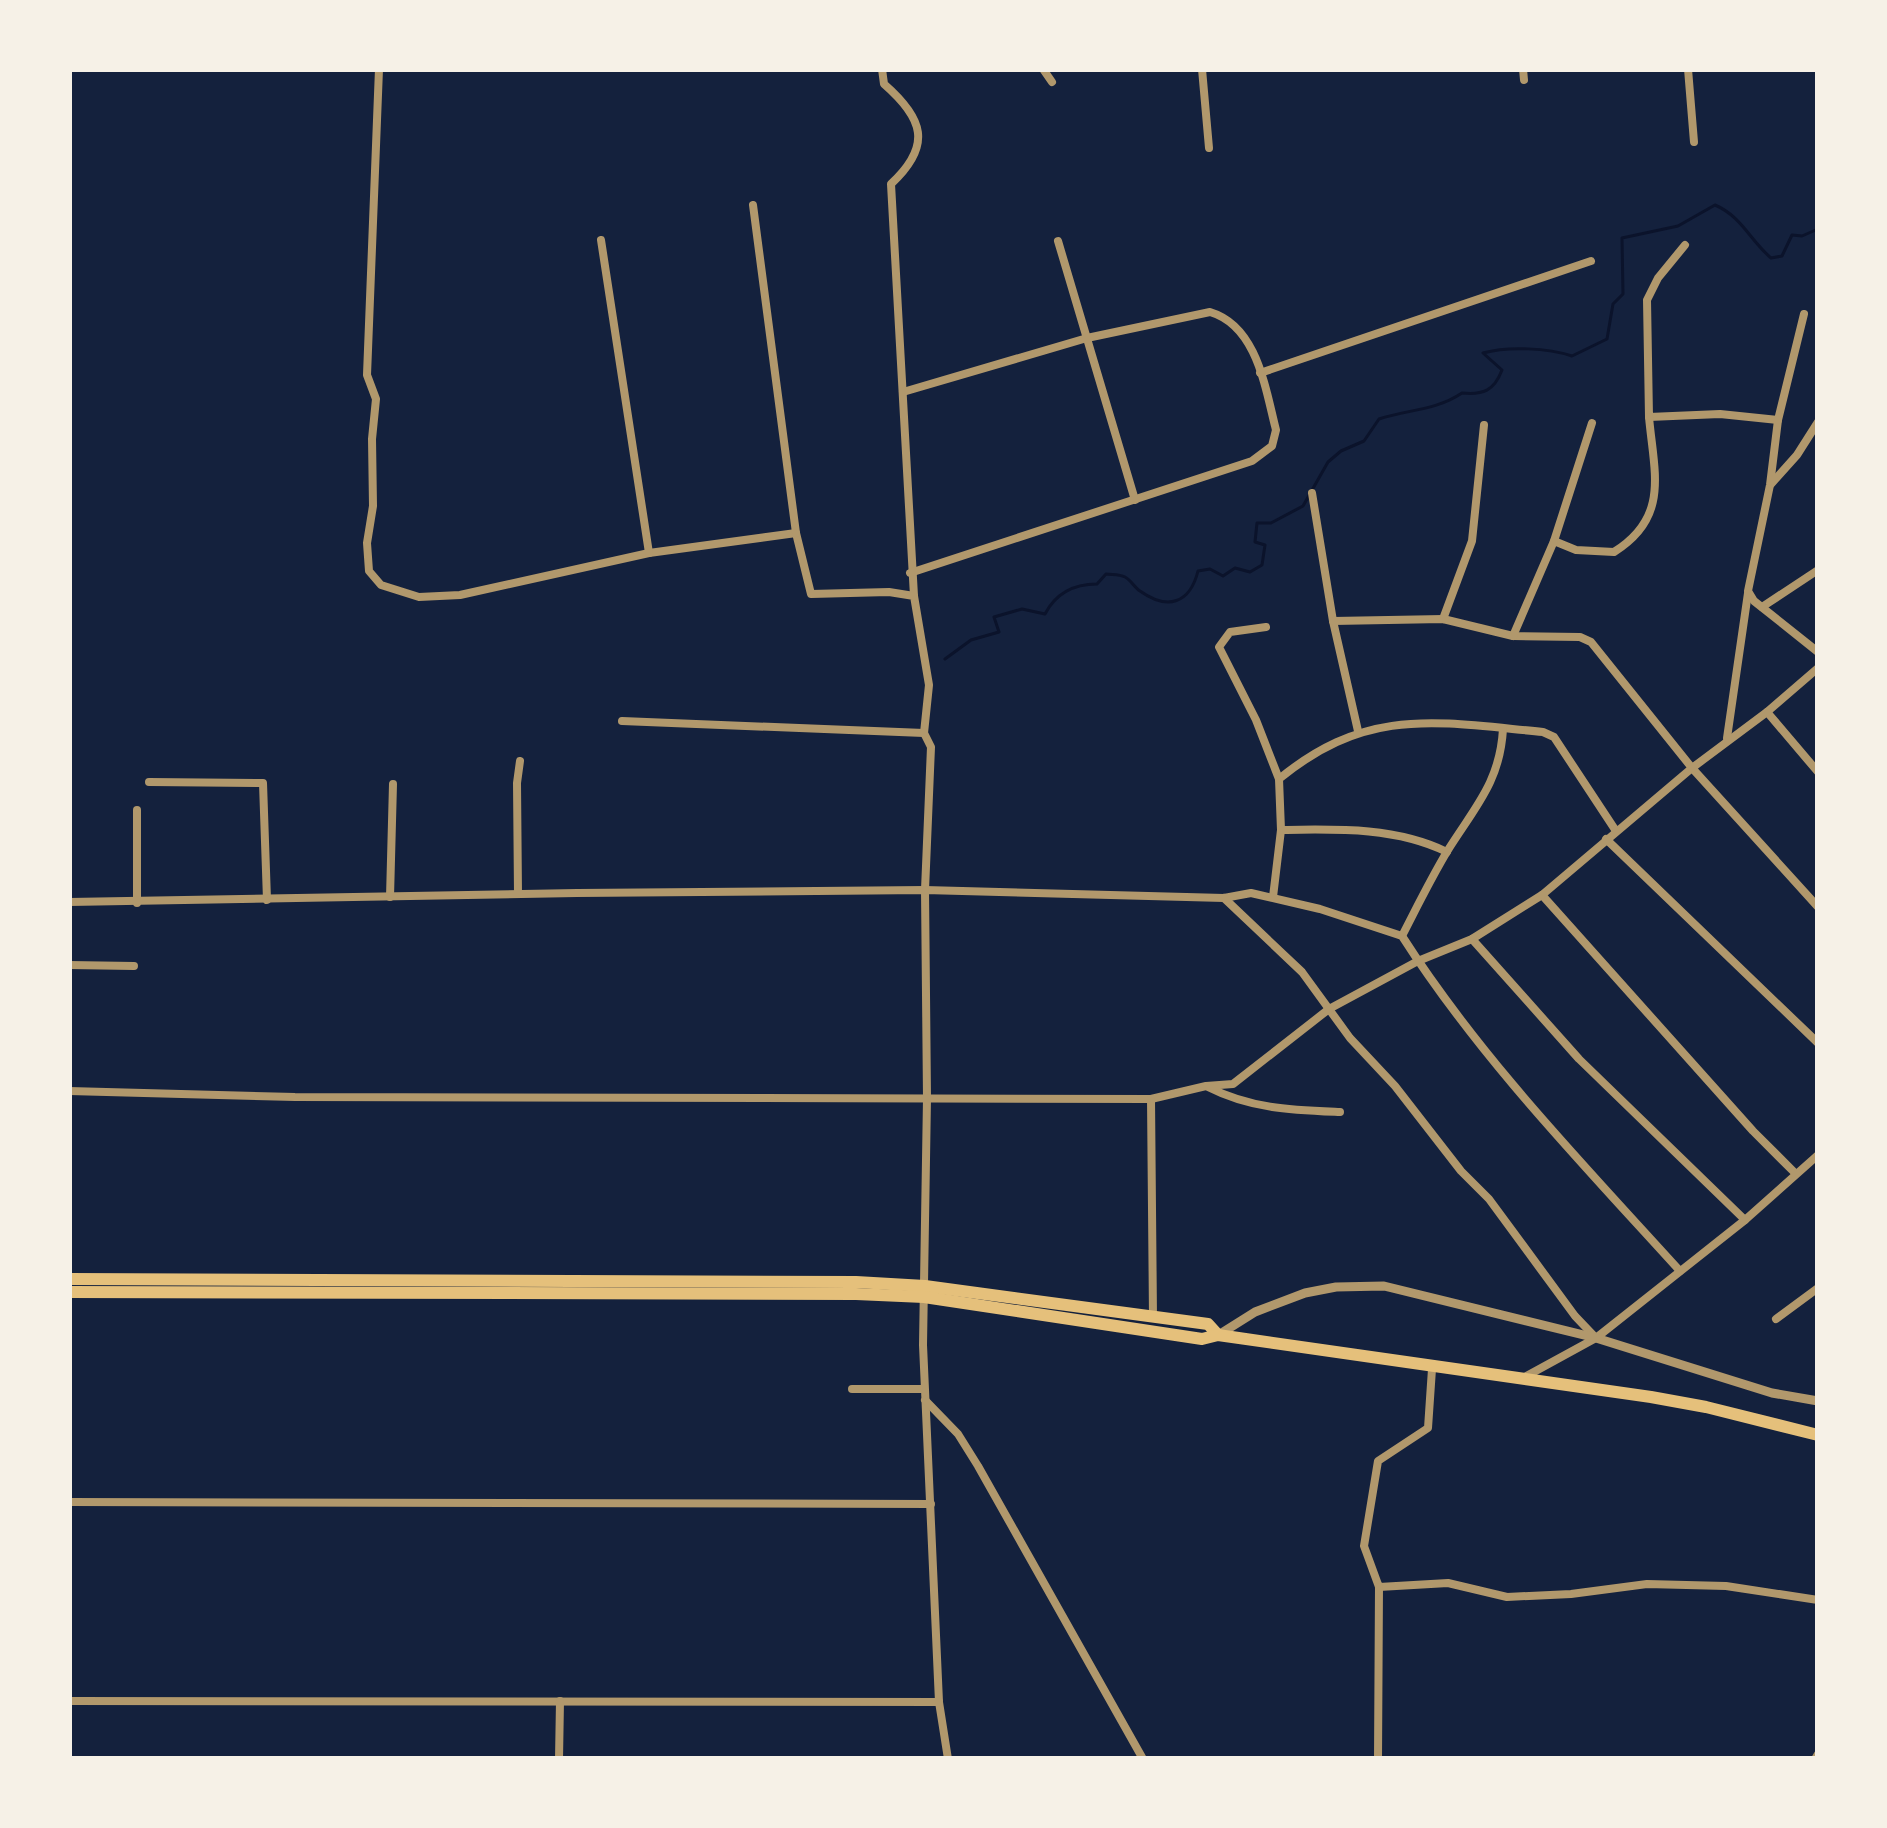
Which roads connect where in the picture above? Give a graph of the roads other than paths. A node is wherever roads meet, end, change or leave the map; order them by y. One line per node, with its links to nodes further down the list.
1 (379, 69): 29 (street)
2 (882, 69): 17 (street)
3 (1043, 69): 6 (street)
4 (1202, 69): 8 (street)
5 (1688, 69): 7 (street)
6 (1052, 82)
7 (1694, 142)
8 (1209, 148)
9 (753, 205): 27 (street)
10 (601, 240): 29 (street)
11 (1058, 241): 15 (street)
12 (1685, 245): 18 (street)
13 (1591, 261): 16 (street)
14 (1804, 314): 19 (street)
15 (1087, 338): 16 (street); 17 (street); 26 (street)
16 (1260, 373): 26 (street)
17 (903, 392): 31 (street)
18 (1649, 416): 19 (street); 28 (street)
19 (1778, 420): 24 (street)
20 (1818, 422): 23 (street)
21 (1592, 423): 28 (street)
22 (1484, 425): 35 (street)
23 (1814, 442): 24 (street)
24 (1770, 485): 32 (street)
25 (1312, 493): 36 (street)
26 (1135, 500): 31 (street)
27 (796, 533): 29 (street); 33 (street)
28 (1554, 541): 38 (street)
29 (649, 553)
30 (1818, 569): 34 (street)
31 (910, 573): 33 (street)
32 (1748, 592): 34 (street); 46 (street)
33 (914, 596): 45 (street)
34 (1762, 607): 39 (street)
35 (1443, 619): 36 (street); 38 (street)
36 (1334, 621): 44 (street)
37 (1266, 627): 50 (street)
38 (1513, 636): 48 (street)
39 (1818, 652)
40 (1818, 668): 41 (street)
41 (1767, 712): 46 (street); 49 (street)
42 (622, 722): 45 (street)
43 (1503, 729): 44 (street); 55 (street); 57 (street)
44 (1358, 731): 50 (street)
45 (924, 733): 58 (street)
46 (1726, 740): 48 (street)
47 (520, 761): 59 (street)
48 (1692, 768): 55 (street); 67 (street)
49 (1818, 772)
50 (1279, 779): 54 (street)
51 (148, 782): 64 (street)
52 (393, 784): 61 (street)
53 (137, 810): 66 (street)
54 (1281, 830): 57 (street); 62 (street)
55 (1616, 831): 56 (street)
56 (1606, 839): 60 (street); 74 (street)
57 (1448, 852): 68 (street)
58 (925, 890): 59 (street); 63 (street); 77 (street)
59 (518, 895): 61 (street)
60 (1542, 896): 69 (street); 81 (street)
61 (390, 897): 64 (street)
62 (1274, 897): 63 (street); 68 (street)
63 (1224, 898): 73 (street)
64 (267, 900): 66 (street)
65 (69, 902): 66 (street)
66 (137, 903)
67 (1818, 907)
68 (1402, 936): 70 (street)
69 (1472, 938): 70 (street); 82 (street)
70 (1418, 961): 73 (street); 83 (street)
71 (69, 965): 72 (street)
72 (134, 966)
73 (1329, 1009): 75 (street); 91 (street)
74 (1818, 1043)
75 (1206, 1086): 78 (street); 79 (street)
76 (69, 1090): 77 (street)
77 (927, 1098): 78 (street); 86 (street)
78 (1151, 1100): 88 (street)
79 (1340, 1112)
80 (1818, 1155): 81 (street)
81 (1796, 1173): 82 (street)
82 (1744, 1220): 83 (street)
83 (1680, 1271): 91 (street)
84 (69, 1279): 86 (highway)
85 (1818, 1288): 89 (street)
86 (925, 1291): 87 (highway); 88 (highway); 90 (highway); 95 (street)
87 (69, 1292)
88 (1153, 1317): 90 (highway)
89 (1775, 1319)
90 (1218, 1335): 91 (street); 92 (highway)
91 (1596, 1338): 93 (street); 96 (street)
92 (1432, 1369): 93 (highway); 100 (street)
93 (1520, 1379): 97 (highway)
94 (852, 1389): 95 (street)
95 (924, 1394): 99 (street); 107 (street)
96 (1818, 1401)
97 (1818, 1435)
98 (69, 1502): 99 (street)
99 (931, 1504): 104 (street)
100 (1379, 1587): 101 (street); 108 (street)
101 (1818, 1600)
102 (69, 1701): 103 (street)
103 (560, 1701): 104 (street); 105 (street)
104 (939, 1702): 106 (street)
105 (559, 1759)
106 (947, 1759)
107 (1143, 1759)
108 (1378, 1759)

